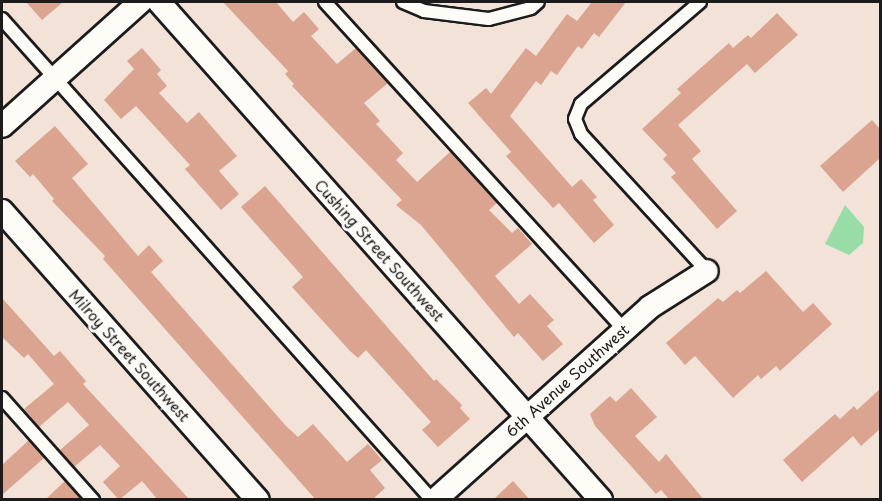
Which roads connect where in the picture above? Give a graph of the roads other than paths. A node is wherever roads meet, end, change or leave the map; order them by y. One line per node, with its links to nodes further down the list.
1 (140, 2): 8 (street)
2 (159, 2): 14 (street, Cushing Street Southwest)
3 (325, 2): 12 (lane)
4 (403, 2): 5 (lane)
5 (538, 2)
6 (699, 2): 11 (lane)
7 (2, 19): 8 (lane)
8 (54, 79): 9 (street); 17 (lane)
9 (2, 126)
10 (2, 211): 16 (street, Milroy Street Southwest)
11 (707, 270): 12 (street, 6th Avenue Southwest)
12 (624, 330): 14 (street, 6th Avenue Southwest)
13 (2, 398): 15 (lane)
14 (527, 416): 17 (street, 6th Avenue Southwest); 18 (street, Cushing Street Southwest)
15 (93, 500)
16 (258, 500)
17 (433, 500)
18 (601, 500)

